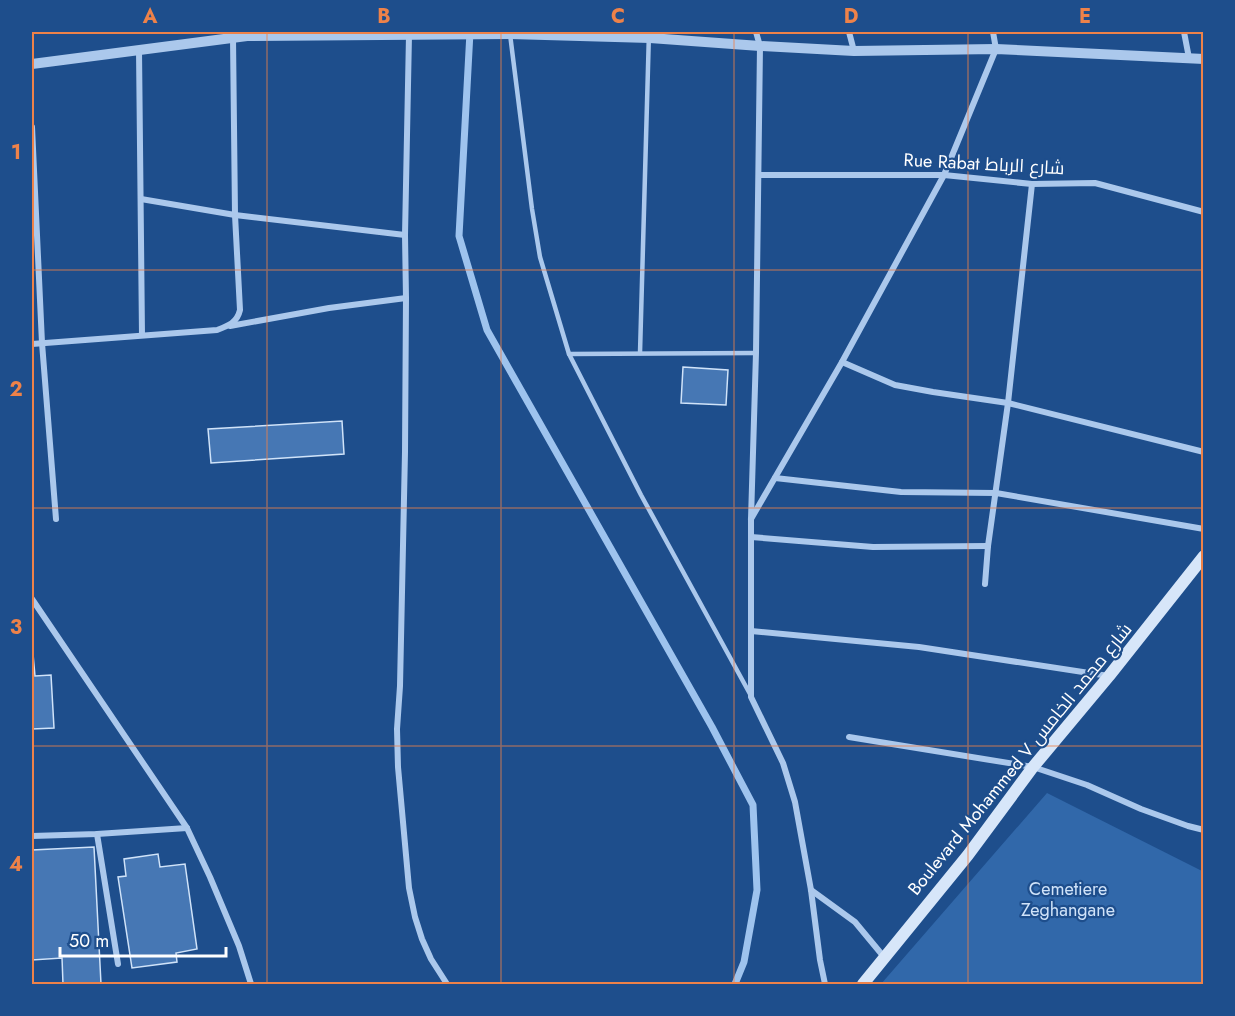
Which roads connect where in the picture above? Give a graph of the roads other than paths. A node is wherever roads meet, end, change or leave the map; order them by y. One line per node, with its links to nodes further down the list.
1 (756, 32): 9 (street)
2 (849, 32): 12 (street)
3 (993, 32): 10 (street)
4 (1184, 32): 13 (street)
5 (509, 33): 6 (street); 7 (street); 30 (lane)
6 (409, 35): 8 (street); 23 (street)
7 (650, 35): 9 (street); 31 (lane)
8 (233, 38): 11 (street); 22 (street)
9 (760, 46): 12 (street); 17 (street)
10 (996, 49): 12 (street); 13 (street); 18 (street)
11 (139, 50): 15 (street); 20 (street)
12 (854, 51)
13 (1189, 58): 14 (street)
14 (1203, 59)
15 (32, 64)
16 (32, 127): 27 (street)
17 (759, 175): 18 (street, Rue Rabat شارع الرباط); 29 (street)
18 (944, 175): 19 (street, Rue Rabat شارع الرباط); 32 (street)
19 (1032, 184): 21 (street, Rue Rabat شارع الرباط); 33 (street)
20 (141, 199): 22 (street); 26 (street)
21 (1203, 212)
22 (235, 215): 23 (street); 25 (street)
23 (405, 235): 24 (street)
24 (406, 298): 25 (street); 58 (street)
25 (229, 326): 26 (street)
26 (142, 335): 27 (street)
27 (42, 343): 28 (street); 37 (street)
28 (32, 344)
29 (756, 352): 31 (lane); 38 (street)
30 (569, 354): 31 (lane); 47 (lane)
31 (640, 354)
32 (842, 362): 33 (street); 35 (street)
33 (1008, 403): 34 (street); 36 (street)
34 (1203, 452)
35 (775, 478): 36 (street); 38 (street)
36 (996, 493): 39 (street); 41 (street)
37 (56, 519)
38 (751, 519): 40 (street)
39 (1203, 529)
40 (751, 537): 41 (street); 45 (street)
41 (988, 546): 43 (street)
42 (1203, 556): 46 (main road, Boulevard Mohammed V شارع محمد الخامس)
43 (985, 584)
44 (32, 599): 50 (street)
45 (751, 631): 46 (street); 47 (street)
46 (1109, 676): 49 (main road, Boulevard Mohammed V شارع محمد الخامس)
47 (751, 697): 54 (street)
48 (849, 737): 49 (street)
49 (1034, 767): 51 (street); 55 (main road, Boulevard Mohammed V شارع محمد الخامس)
50 (187, 828): 52 (street); 57 (street)
51 (1203, 830)
52 (97, 834): 53 (street); 56 (street)
53 (32, 836)
54 (811, 890): 55 (street); 59 (street)
55 (885, 957): 60 (main road, Boulevard Mohammed V شارع محمد الخامس)
56 (118, 964)
57 (251, 984)
58 (447, 984)
59 (825, 984)
60 (863, 984)

